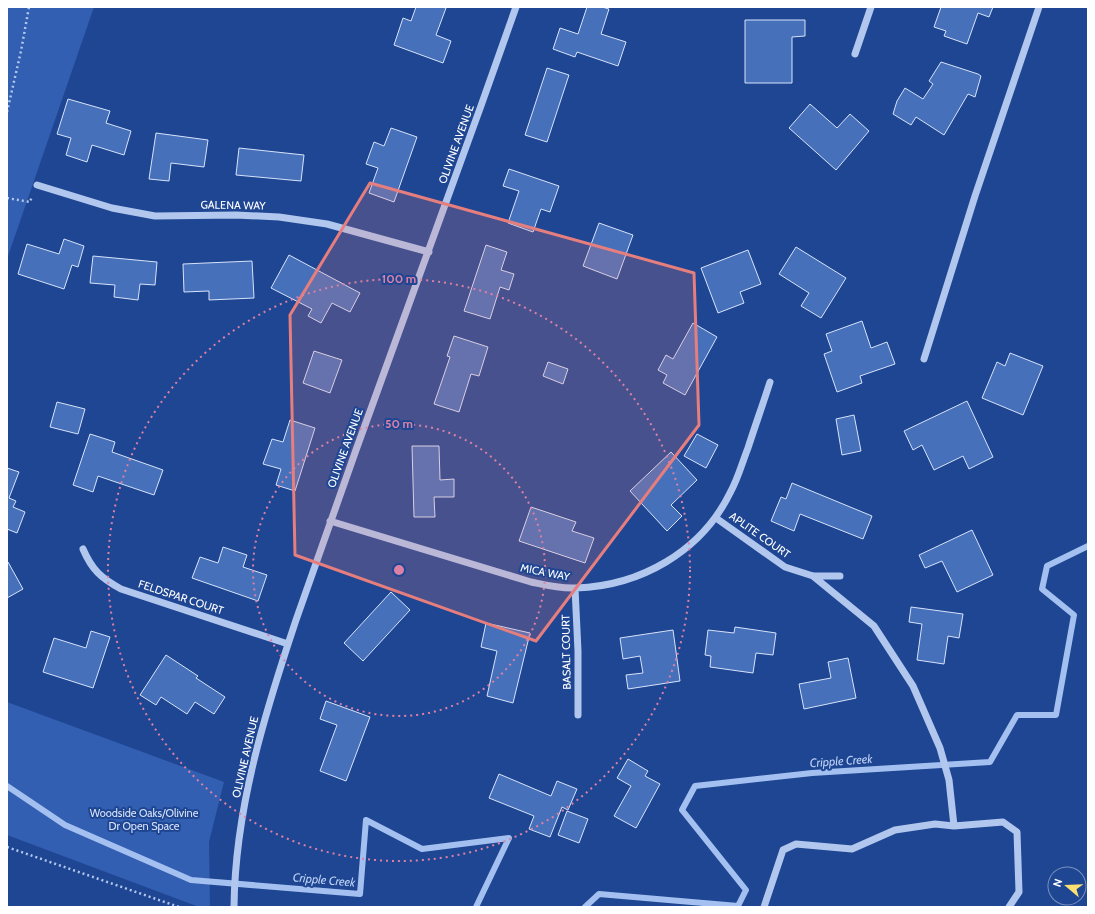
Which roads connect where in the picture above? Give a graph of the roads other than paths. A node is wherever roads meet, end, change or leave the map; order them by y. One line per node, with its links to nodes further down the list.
1 (516, 7): 6 (street, OLIVINE AVENUE)
2 (871, 7): 4 (street)
3 (1039, 7): 7 (street)
4 (855, 54)
5 (37, 185): 6 (street, GALENA WAY)
6 (429, 252): 10 (street, OLIVINE AVENUE)
7 (924, 359)
8 (770, 382): 9 (street, MICA WAY)
9 (716, 518): 12 (street, APLITE COURT); 14 (street, MICA WAY)
10 (330, 521): 14 (street, MICA WAY); 15 (street, OLIVINE AVENUE)
11 (83, 549): 15 (street, FELDSPAR COURT)
12 (813, 576): 13 (street, APLITE COURT); 17 (street)
13 (840, 576)
14 (575, 588): 16 (street, BASALT COURT)
15 (288, 644): 18 (street, OLIVINE AVENUE)
16 (578, 715)
17 (954, 826): 19 (street); 20 (street)
18 (234, 907)
19 (764, 907)
20 (1009, 907)

